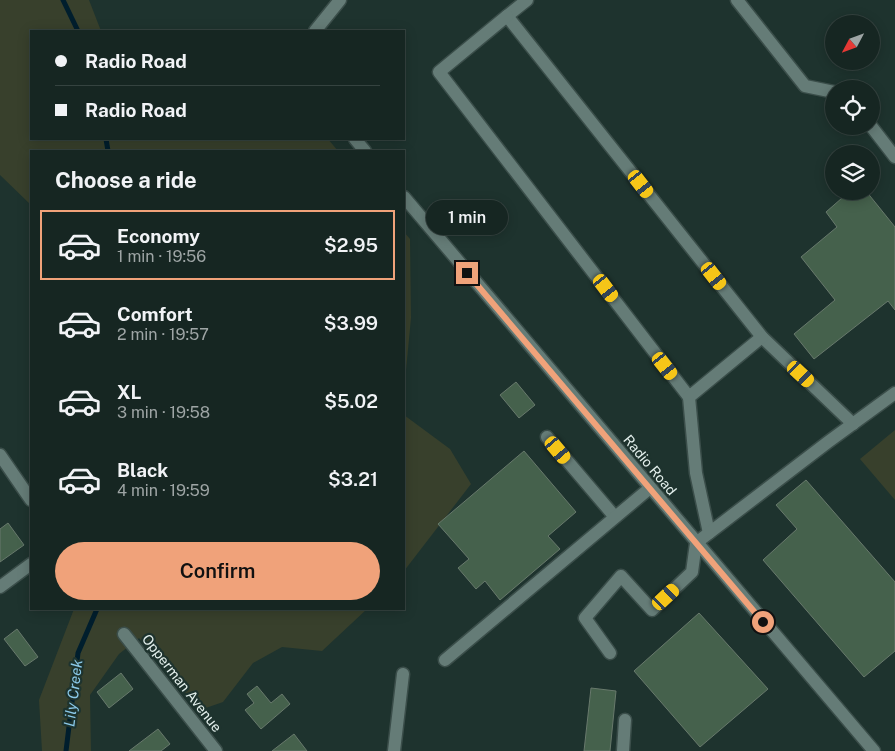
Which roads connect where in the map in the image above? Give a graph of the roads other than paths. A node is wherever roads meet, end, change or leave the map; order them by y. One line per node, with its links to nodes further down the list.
1 (340, 0): 5 (street)
2 (527, 0): 4 (street)
3 (737, 0): 6 (street)
4 (507, 16): 12 (street); 14 (street)
5 (316, 30)
6 (825, 90)
7 (878, 135): 10 (street)
8 (356, 140): 9 (street)
9 (364, 150)
10 (895, 157)
11 (405, 198): 18 (street, Radio Road)
12 (762, 337): 14 (street); 15 (street)
13 (895, 393): 15 (street)
14 (689, 397): 21 (street)
15 (853, 424): 21 (street)
16 (547, 437): 20 (street)
17 (0, 455): 19 (street)
18 (650, 488): 20 (street); 22 (street, Radio Road)
19 (30, 499)
20 (615, 517): 27 (street)
21 (709, 533): 22 (street)
22 (696, 543): 26 (street); 33 (street, Radio Road)
23 (30, 565): 24 (street)
24 (0, 587)
25 (124, 634): 30 (street, Opperman Avenue)
26 (610, 652)
27 (445, 660)
28 (403, 674): 31 (street)
29 (625, 720): 32 (street)
30 (216, 751)
31 (394, 751)
32 (623, 751)
33 (874, 751)

